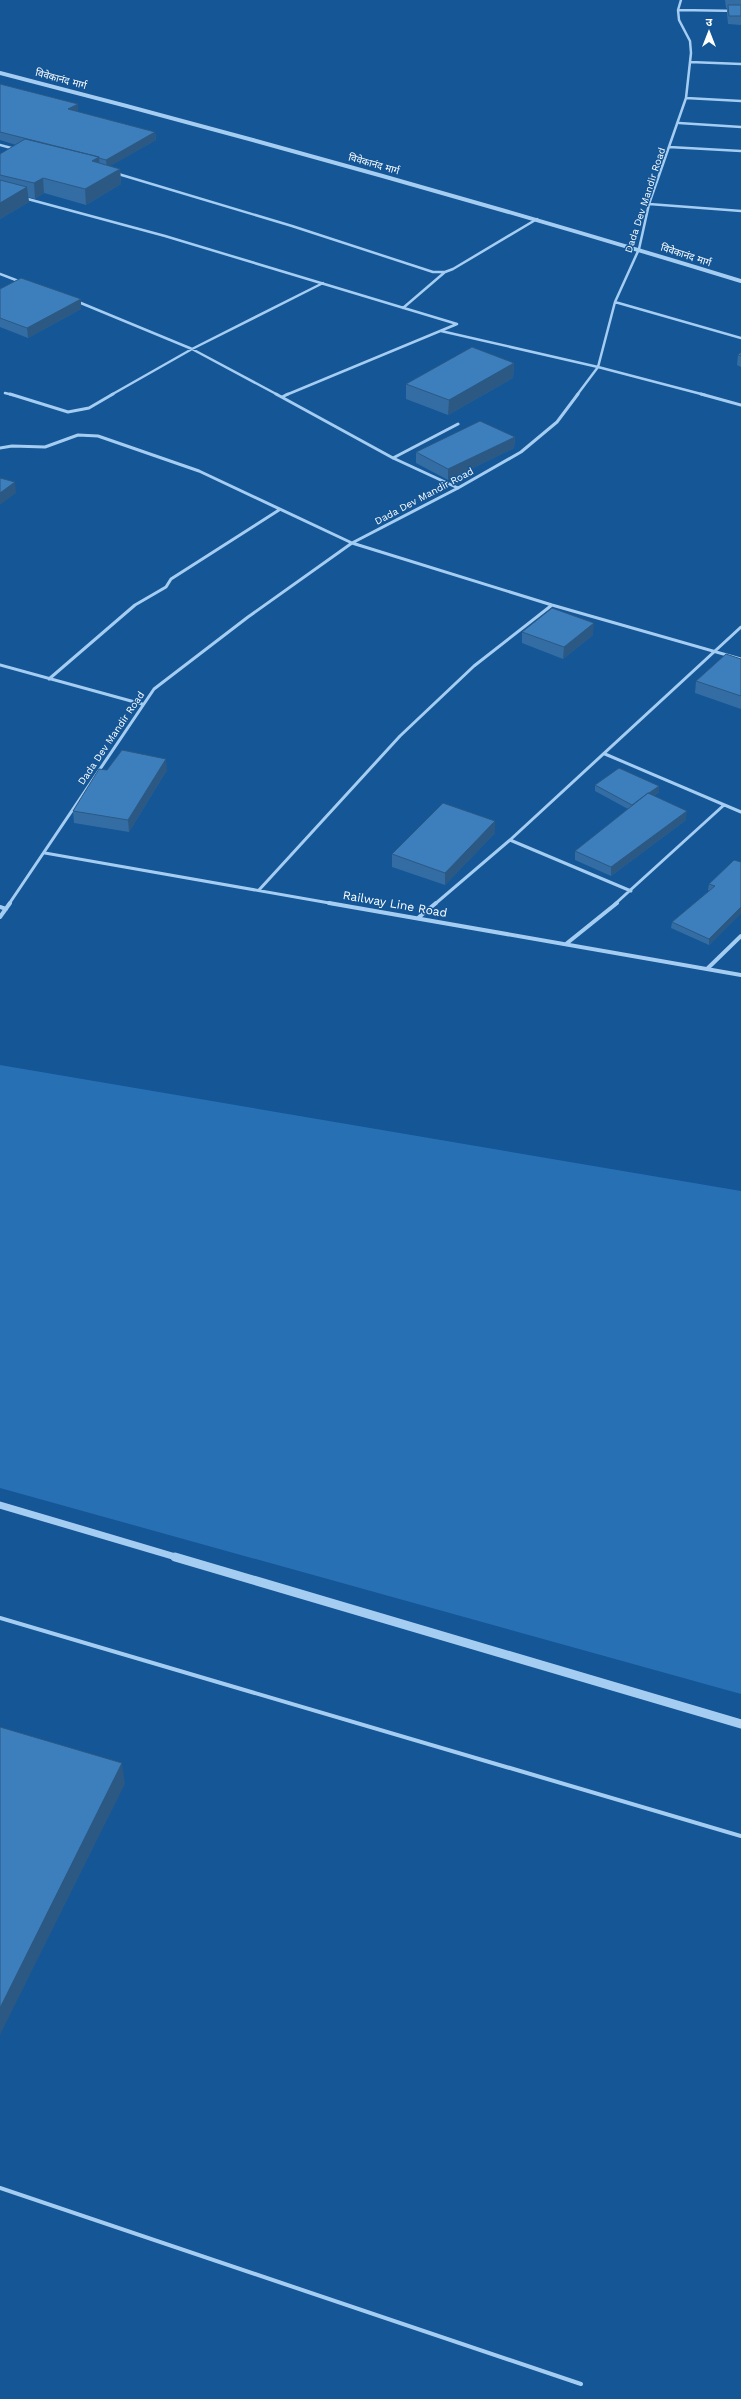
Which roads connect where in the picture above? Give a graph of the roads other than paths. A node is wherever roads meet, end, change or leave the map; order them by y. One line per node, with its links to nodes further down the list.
1 (681, 0): 2 (street, Dada Dev Mandir Road)
2 (678, 10): 3 (street); 4 (street, Dada Dev Mandir Road)
3 (741, 11)
4 (690, 62): 5 (street); 7 (street, Dada Dev Mandir Road)
5 (741, 64)
6 (0, 73): 19 (street, विवेकानंद मार्ग)
7 (686, 98): 8 (street); 9 (street, Dada Dev Mandir Road)
8 (741, 101)
9 (679, 123): 10 (street); 12 (street, Dada Dev Mandir Road)
10 (741, 127)
11 (0, 145): 13 (street)
12 (669, 147): 14 (street); 17 (street, Dada Dev Mandir Road)
13 (22, 150)
14 (741, 151)
15 (112, 172): 21 (street)
16 (22, 198): 25 (street)
17 (650, 204): 18 (street); 20 (street, Dada Dev Mandir Road)
18 (741, 210)
19 (537, 219): 20 (street, विवेकानंद मार्ग); 21 (street)
20 (639, 249): 23 (street, विवेकानंद मार्ग); 27 (street, Dada Dev Mandir Road)
21 (445, 272): 28 (street)
22 (0, 274): 24 (street)
23 (741, 281)
24 (22, 282)
25 (323, 283): 28 (street); 31 (street)
26 (74, 300): 31 (street)
27 (615, 302): 30 (street); 32 (street, Dada Dev Mandir Road)
28 (403, 308): 29 (street)
29 (441, 331): 32 (street); 34 (street)
30 (741, 338)
31 (192, 350): 33 (street); 34 (street)
32 (598, 367): 35 (street); 39 (street, Dada Dev Mandir Road)
33 (5, 393)
34 (282, 397): 38 (street)
35 (741, 405)
36 (458, 424): 38 (street)
37 (0, 448): 40 (street)
38 (393, 458): 39 (street)
39 (458, 488): 41 (street, Dada Dev Mandir Road)
40 (279, 510): 41 (street); 47 (street)
41 (352, 543): 42 (street); 48 (street, Dada Dev Mandir Road)
42 (552, 605): 44 (street); 54 (street)
43 (741, 627): 44 (street)
44 (716, 652): 45 (street); 49 (street)
45 (741, 659)
46 (0, 665): 47 (street)
47 (49, 679): 48 (street)
48 (142, 704): 53 (street, Dada Dev Mandir Road)
49 (605, 754): 50 (street); 52 (street)
50 (724, 805): 51 (street); 55 (street)
51 (741, 812)
52 (510, 840): 55 (street); 59 (street)
53 (45, 853): 54 (street, Railway Line Road); 57 (street, Dada Dev Mandir Road)
54 (259, 890): 59 (street, Railway Line Road)
55 (631, 891): 61 (street)
56 (0, 907): 57 (street)
57 (6, 909): 58 (street, Dada Dev Mandir Road)
58 (0, 917)
59 (418, 918): 61 (street, Railway Line Road)
60 (741, 936): 62 (street)
61 (566, 944): 62 (street, Railway Line Road)
62 (706, 968): 63 (street, Railway Line Road)
63 (741, 975)
64 (0, 1505): 66 (street)
65 (0, 1618): 67 (lane)
66 (741, 1724)
67 (741, 1836)
68 (0, 2188): 69 (lane)
69 (581, 2384)

